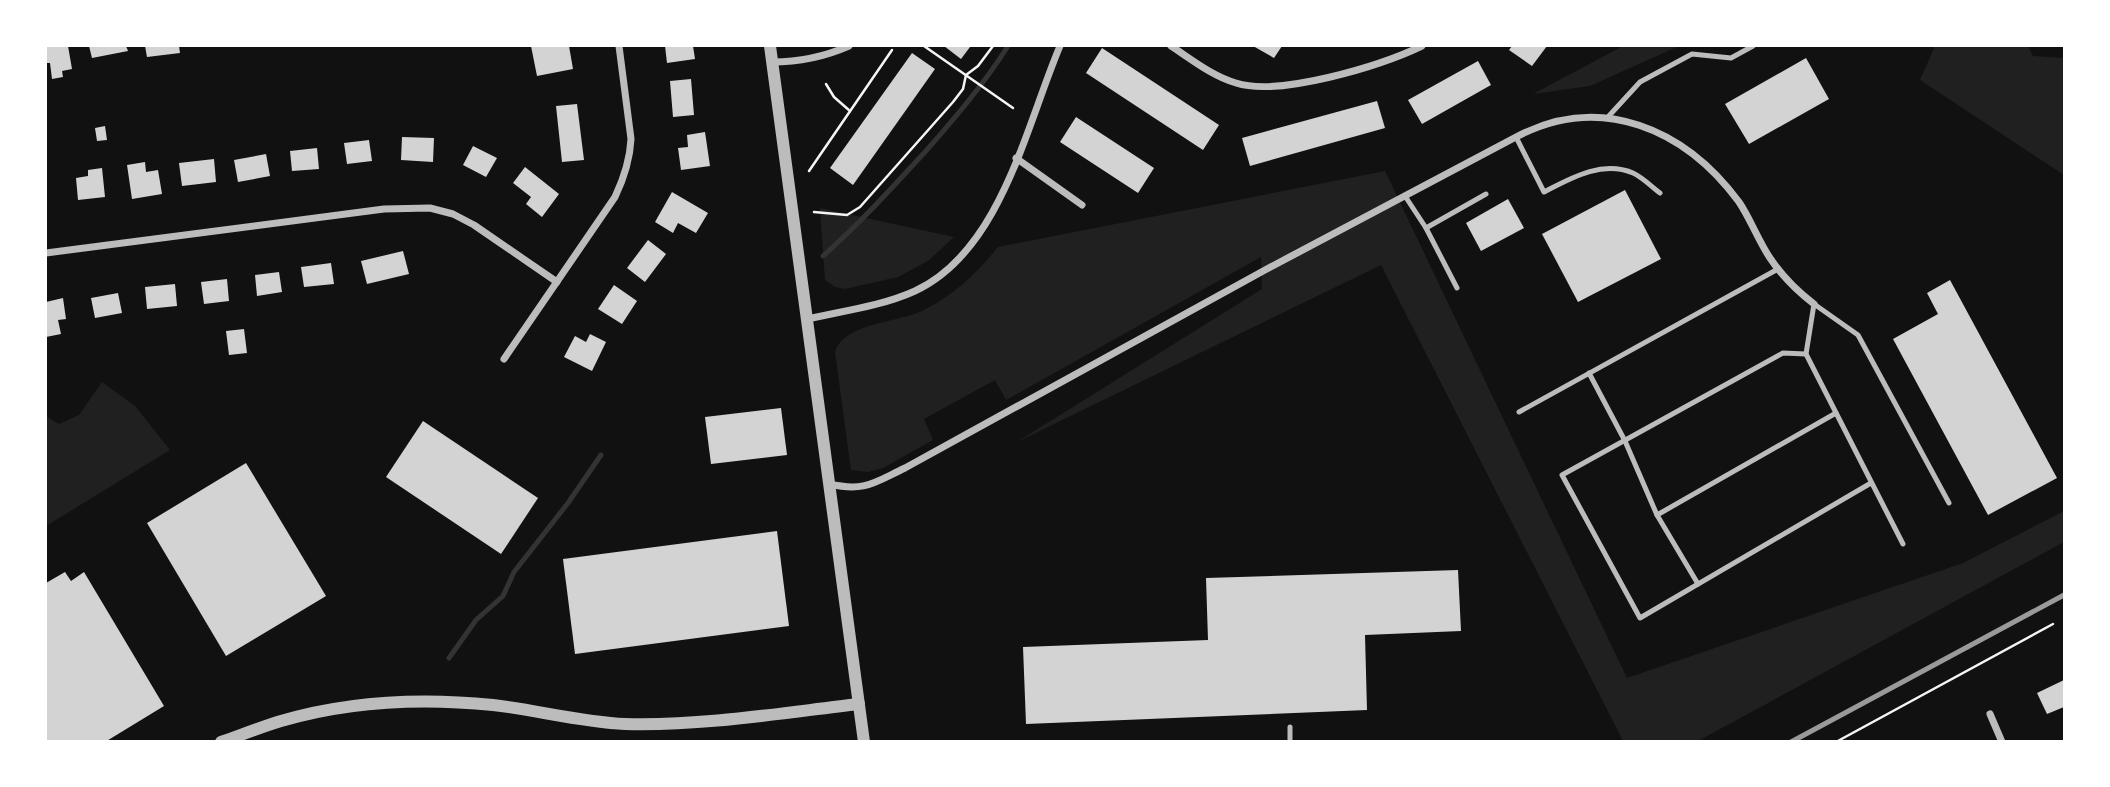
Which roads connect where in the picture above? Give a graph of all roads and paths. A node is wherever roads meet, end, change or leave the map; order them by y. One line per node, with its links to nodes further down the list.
1 (619, 46): 28 (street)
2 (770, 46): 11 (street)
3 (849, 46): 11 (street)
4 (924, 46): 12 (path)
5 (993, 46): 12 (path)
6 (1060, 46): 18 (street)
7 (1171, 46): 8 (street)
8 (1422, 46)
9 (1753, 46): 16 (lane)
10 (892, 50): 15 (path)
11 (772, 62): 31 (street)
12 (968, 76): 14 (path); 24 (path)
13 (826, 84): 15 (path)
14 (1013, 108)
15 (850, 111): 19 (path)
16 (1607, 118): 17 (street); 27 (street)
17 (1516, 136): 20 (lane); 22 (street)
18 (1016, 158): 23 (street); 31 (street)
19 (808, 171)
20 (1660, 193)
21 (1486, 194): 25 (lane)
22 (1405, 196): 25 (lane); 39 (street)
23 (1082, 205)
24 (814, 212)
25 (1426, 228): 29 (lane)
26 (46, 253): 28 (street)
27 (1778, 269): 30 (street); 34 (lane)
28 (557, 282): 33 (street)
29 (1457, 288)
30 (1814, 303): 32 (lane); 40 (lane)
31 (807, 319): 39 (street)
32 (1806, 354): 36 (lane); 37 (lane)
33 (504, 359)
34 (1589, 373): 35 (lane); 37 (lane)
35 (1519, 412)
36 (1836, 413): 38 (lane); 41 (lane)
37 (1625, 441): 41 (lane); 43 (lane)
38 (1871, 483): 42 (lane); 43 (lane)
39 (829, 484): 45 (street)
40 (1949, 503)
41 (1657, 515): 43 (lane)
42 (1903, 544)
43 (1698, 584)
44 (2053, 624): 51 (path)
45 (859, 704): 48 (street); 49 (street)
46 (1990, 713): 52 (street)
47 (1290, 727): 50 (lane)
48 (221, 741)
49 (864, 741)
50 (1290, 741)
51 (1836, 741)
52 (2002, 741)

